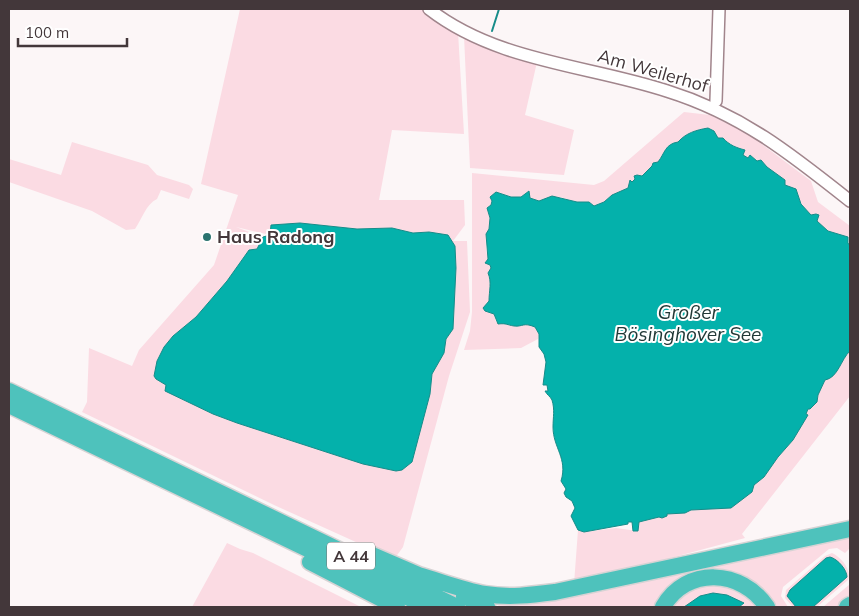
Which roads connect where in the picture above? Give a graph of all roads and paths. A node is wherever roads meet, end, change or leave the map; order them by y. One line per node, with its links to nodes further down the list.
1 (429, 9): 4 (street, Am Weilerhof)
2 (718, 9): 3 (street)
3 (716, 102)
4 (850, 201)
5 (9, 391): 7 (highway, A 44)
6 (9, 405): 8 (highway, A 44)
7 (245, 505): 10 (highway); 16 (highway, A 44)
8 (226, 510): 11 (highway); 15 (highway, A 44)
9 (850, 528): 10 (highway)
10 (418, 575): 17 (highway)
11 (372, 595): 13 (highway); 14 (highway)
12 (850, 605): 20 (highway)
13 (389, 607)
14 (397, 607)
15 (428, 607)
16 (457, 607)
17 (487, 607)
18 (663, 607): 19 (highway)
19 (767, 607)
20 (847, 607)

